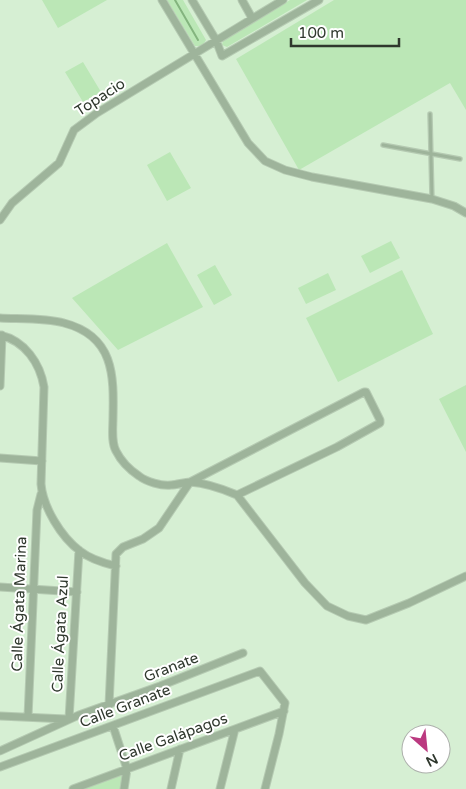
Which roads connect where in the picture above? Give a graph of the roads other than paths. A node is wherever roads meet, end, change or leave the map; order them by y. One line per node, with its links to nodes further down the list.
1 (162, 0): 8 (street)
2 (192, 0): 7 (street)
3 (242, 0): 6 (street)
4 (283, 0): 6 (street, Topacio)
5 (319, 0): 7 (street)
6 (252, 18): 7 (street, Topacio)
7 (216, 40): 8 (street, Topacio)
8 (194, 55): 13 (street); 15 (street, Topacio)
9 (430, 114): 11 (lane)
10 (383, 146): 11 (lane)
11 (430, 154): 12 (lane); 13 (lane)
12 (460, 159)
13 (432, 199): 14 (street)
14 (466, 213)
15 (0, 220)
16 (0, 318): 21 (street)
17 (1, 335): 18 (street); 20 (street)
18 (0, 386)
19 (0, 458): 20 (street)
20 (42, 461): 22 (street)
21 (190, 482): 23 (street); 23 (street); 25 (street)
22 (42, 492): 24 (street); 28 (street, Calle Ágata Marina)
23 (237, 495): 26 (street)
24 (79, 550): 25 (street); 29 (street, Calle Ágata Azul)
25 (116, 566): 31 (street)
26 (466, 576)
27 (0, 587): 28 (street)
28 (34, 589): 29 (street); 34 (street, Calle Ágata Marina)
29 (77, 592): 35 (street, Calle Ágata Azul)
30 (243, 653): 31 (street, Granate)
31 (109, 704): 35 (street, Calle Granate)
32 (284, 711): 36 (street, Calle Granate); 37 (street, Calle Galápagos); 46 (street)
33 (0, 716): 34 (street)
34 (28, 718): 35 (street)
35 (69, 719): 39 (street, Calle Granate)
36 (113, 726): 40 (street, Calle Granate); 41 (street)
37 (235, 729): 38 (street, Calle Galápagos); 45 (street)
38 (180, 749): 41 (street, Calle Galápagos); 44 (street)
39 (0, 751)
40 (0, 767)
41 (127, 769): 42 (street, Calle Galápagos); 43 (street)
42 (73, 789)
43 (124, 789)
44 (171, 789)
45 (220, 789)
46 (265, 789)

